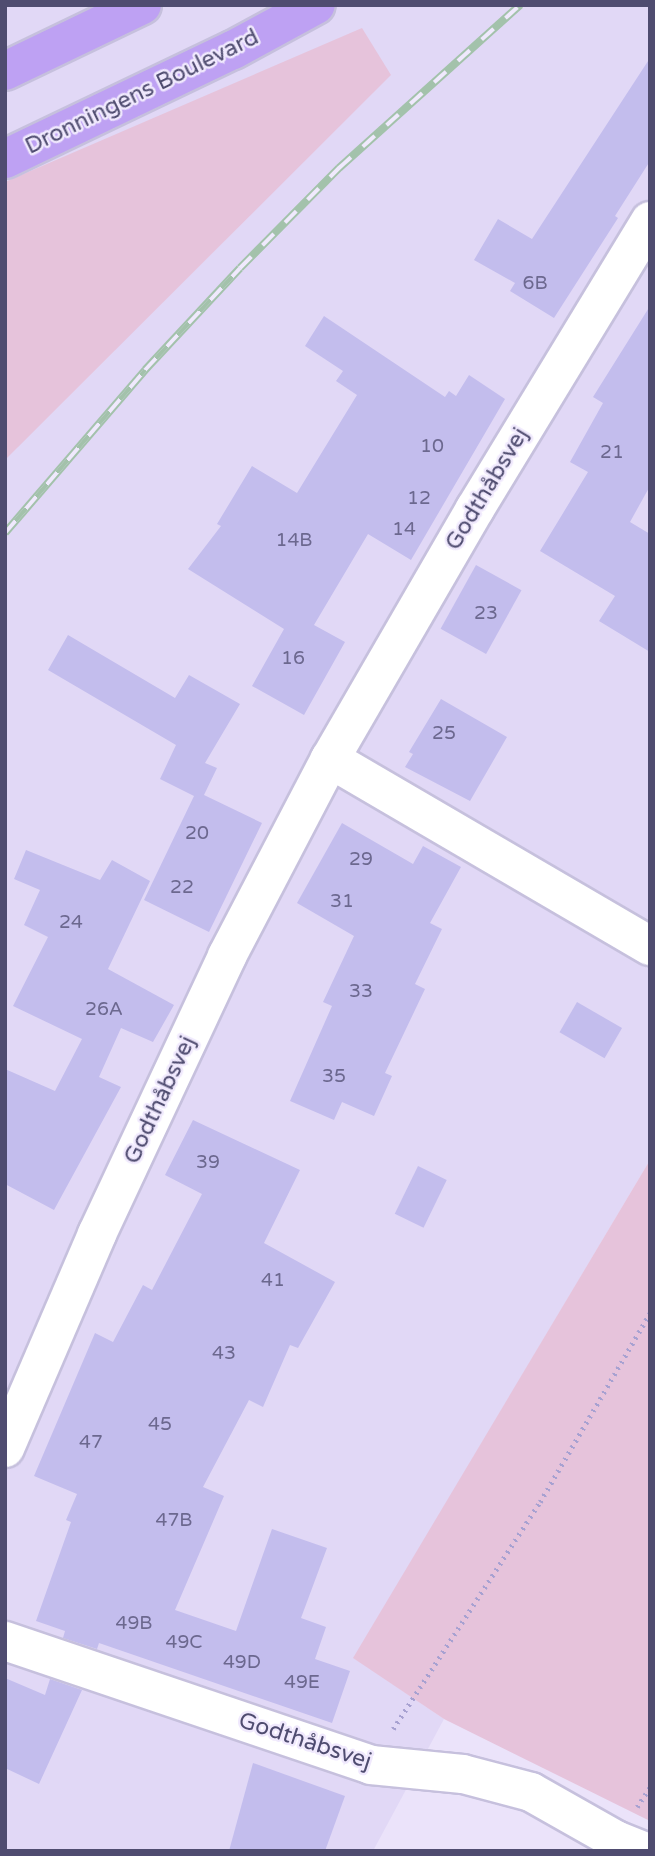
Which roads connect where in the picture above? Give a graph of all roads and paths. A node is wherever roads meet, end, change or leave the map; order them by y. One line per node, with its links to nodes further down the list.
1 (142, 5): 3 (main road)
2 (316, 5): 4 (main road, Dronningens Boulevard)
3 (5, 72)
4 (5, 159)
5 (650, 221): 6 (street, Godthåbsvej)
6 (330, 759): 7 (street); 9 (street, Godthåbsvej)
7 (650, 946)
8 (650, 1313): 11 (path)
9 (5, 1448)
10 (5, 1641): 11 (street, Godthåbsvej)
11 (370, 1765): 12 (street, Godthåbsvej)
12 (643, 1851)

